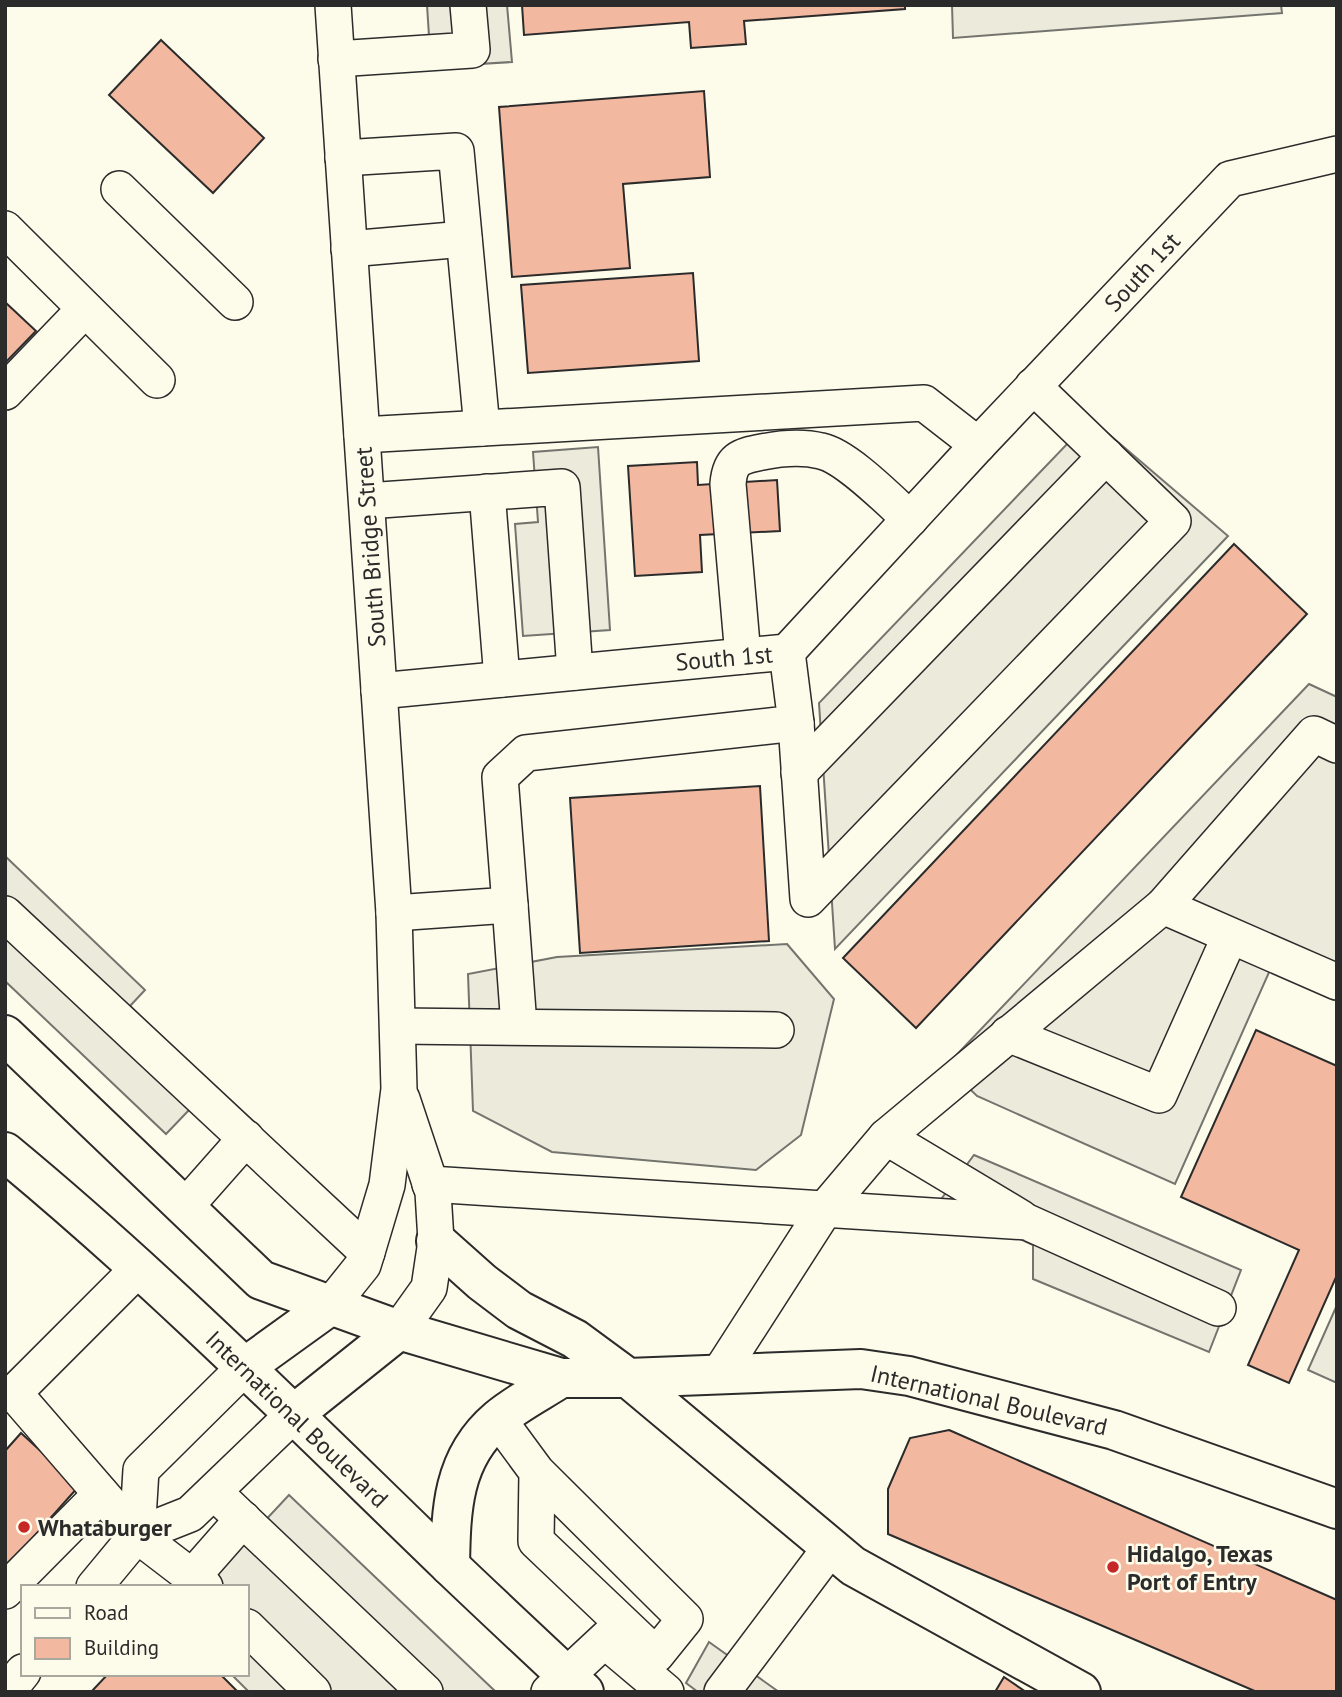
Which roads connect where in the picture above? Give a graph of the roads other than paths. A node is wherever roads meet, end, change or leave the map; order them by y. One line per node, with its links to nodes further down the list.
1 (333, 5): 3 (street, South Bridge Street)
2 (468, 5): 3 (street)
3 (336, 59): 5 (street, South Bridge Street)
4 (1337, 153): 13 (street, South 1st)
5 (343, 158): 8 (street); 9 (street, South Bridge Street)
6 (119, 189): 10 (street)
7 (5, 229): 11 (street)
8 (464, 239): 9 (street); 15 (street)
9 (349, 249): 16 (street, South Bridge Street)
10 (235, 302)
11 (85, 309): 12 (street); 14 (street)
12 (157, 380)
13 (1033, 386): 17 (street, South 1st); 18 (street)
14 (5, 392)
15 (482, 428): 16 (street); 17 (street)
16 (362, 435): 20 (street, South Bridge Street)
17 (978, 444): 21 (street, South 1st)
18 (1106, 456): 29 (street); 29 (street)
19 (488, 492): 20 (street); 24 (street); 25 (street)
20 (367, 501): 26 (street, South Bridge Street)
21 (910, 519): 22 (street, South 1st); 23 (street)
22 (788, 652): 23 (street, South 1st); 27 (street)
23 (743, 656): 24 (street, South 1st)
24 (575, 672): 25 (street, South 1st)
25 (502, 679): 26 (street, South 1st)
26 (379, 691): 32 (street, South Bridge Street)
27 (796, 723): 29 (street); 30 (street)
28 (1337, 746): 31 (street)
29 (799, 773)
30 (510, 905): 32 (street); 37 (street)
31 (1163, 906): 34 (street); 39 (street)
32 (394, 913): 36 (street, South Bridge Street)
33 (5, 914): 43 (street)
34 (1230, 936): 35 (street); 39 (street)
35 (1337, 982)
36 (398, 1026): 37 (street); 41 (street, South Bridge Street)
37 (519, 1026): 38 (street)
38 (776, 1030)
39 (1008, 1034): 42 (street)
40 (5, 1035): 46 (main road, International Boulevard)
41 (399, 1089): 45 (street, South Bridge Street); 50 (street, South Bridge Street)
42 (886, 1137): 47 (street); 48 (street)
43 (246, 1138): 46 (street); 50 (street)
44 (5, 1152): 51 (main road, International Boulevard)
45 (430, 1184): 47 (street); 49 (street, South Bridge Street)
46 (185, 1207): 52 (main road, International Boulevard)
47 (825, 1209): 48 (street); 56 (street)
48 (1027, 1222): 53 (street)
49 (436, 1241): 54 (street, South Bridge Street); 58 (main road)
50 (367, 1252): 52 (street, South Bridge Street)
51 (138, 1269): 55 (main road, International Boulevard); 59 (street)
52 (331, 1305): 54 (main road, International Boulevard); 55 (main road)
53 (1218, 1308)
54 (399, 1330): 57 (main road, International Boulevard); 60 (main road)
55 (246, 1367): 60 (main road, International Boulevard); 67 (street)
56 (719, 1374): 58 (main road, International Boulevard); 65 (main road, International Boulevard)
57 (561, 1378): 58 (main road, International Boulevard); 61 (main road)
58 (628, 1378): 68 (main road)
59 (8, 1393): 64 (street)
60 (294, 1415): 63 (street); 69 (main road, International Boulevard)
61 (498, 1419): 62 (street); 69 (main road)
62 (537, 1472): 74 (street); 74 (street)
63 (214, 1492): 66 (street); 67 (street)
64 (101, 1494): 67 (street); 72 (street)
65 (1337, 1509)
66 (243, 1519): 70 (street); 77 (street)
67 (137, 1535): 70 (street); 71 (street)
68 (831, 1547): 79 (street); 80 (main road)
69 (450, 1566): 75 (main road, International Boulevard)
70 (199, 1582)
71 (96, 1585)
72 (5, 1591)
73 (248, 1628): 76 (street)
74 (614, 1632): 75 (street); 78 (street)
75 (566, 1686)
76 (313, 1692)
77 (425, 1692)
78 (666, 1692)
79 (722, 1692)
80 (1081, 1692)

